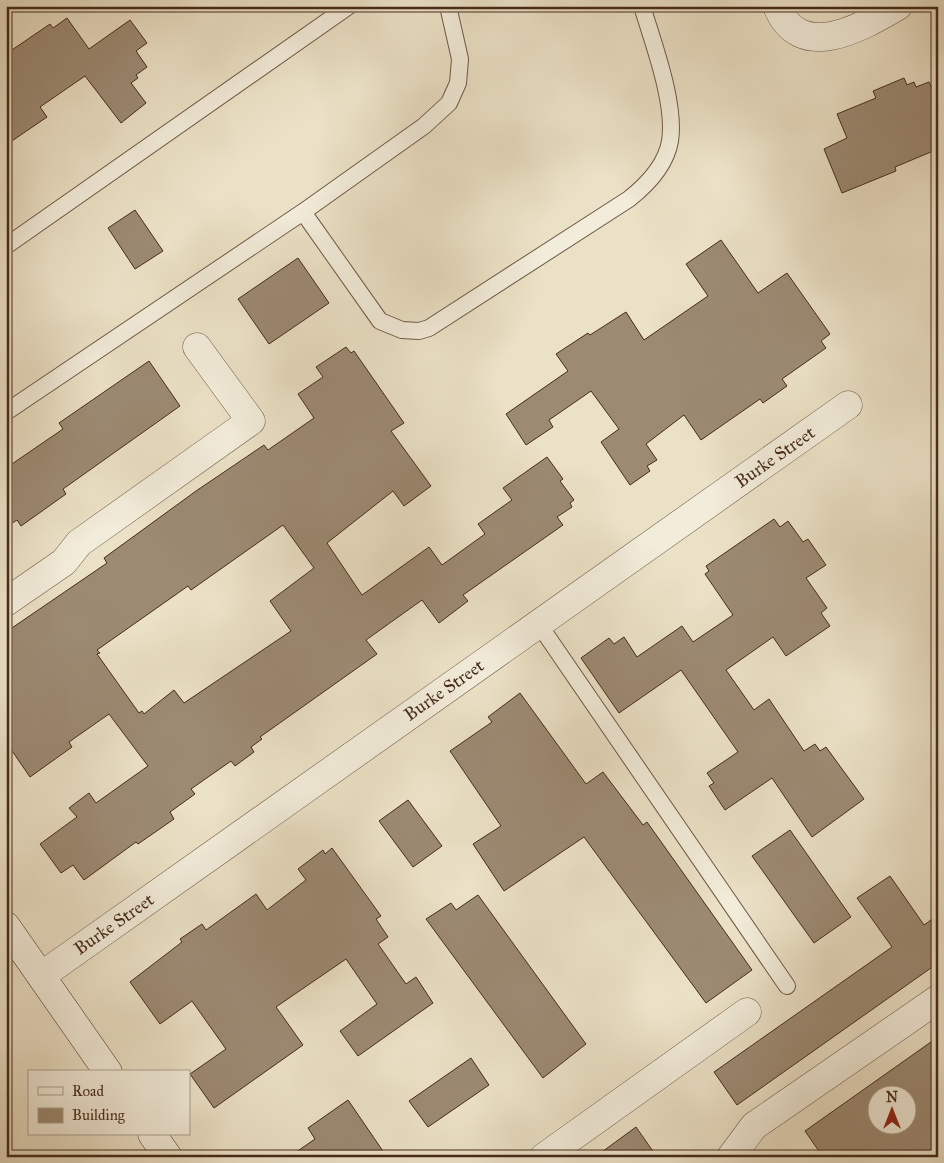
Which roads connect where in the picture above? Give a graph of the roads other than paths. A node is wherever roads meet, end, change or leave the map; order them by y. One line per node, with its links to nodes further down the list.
1 (349, 6): 7 (lane)
2 (448, 6): 6 (lane)
3 (642, 6): 6 (lane)
4 (777, 6): 5 (street)
5 (898, 6)
6 (303, 212): 10 (lane)
7 (6, 246)
8 (197, 347): 11 (street)
9 (848, 405): 12 (street, Burke Street)
10 (6, 412)
11 (6, 602)
12 (538, 623): 14 (street, Burke Street); 15 (lane)
13 (6, 926): 14 (street)
14 (41, 976): 18 (street)
15 (787, 986)
16 (938, 999): 22 (street)
17 (748, 1012): 21 (street)
18 (107, 1070)
19 (153, 1136): 20 (street)
20 (168, 1157)
21 (544, 1157)
22 (730, 1157)

